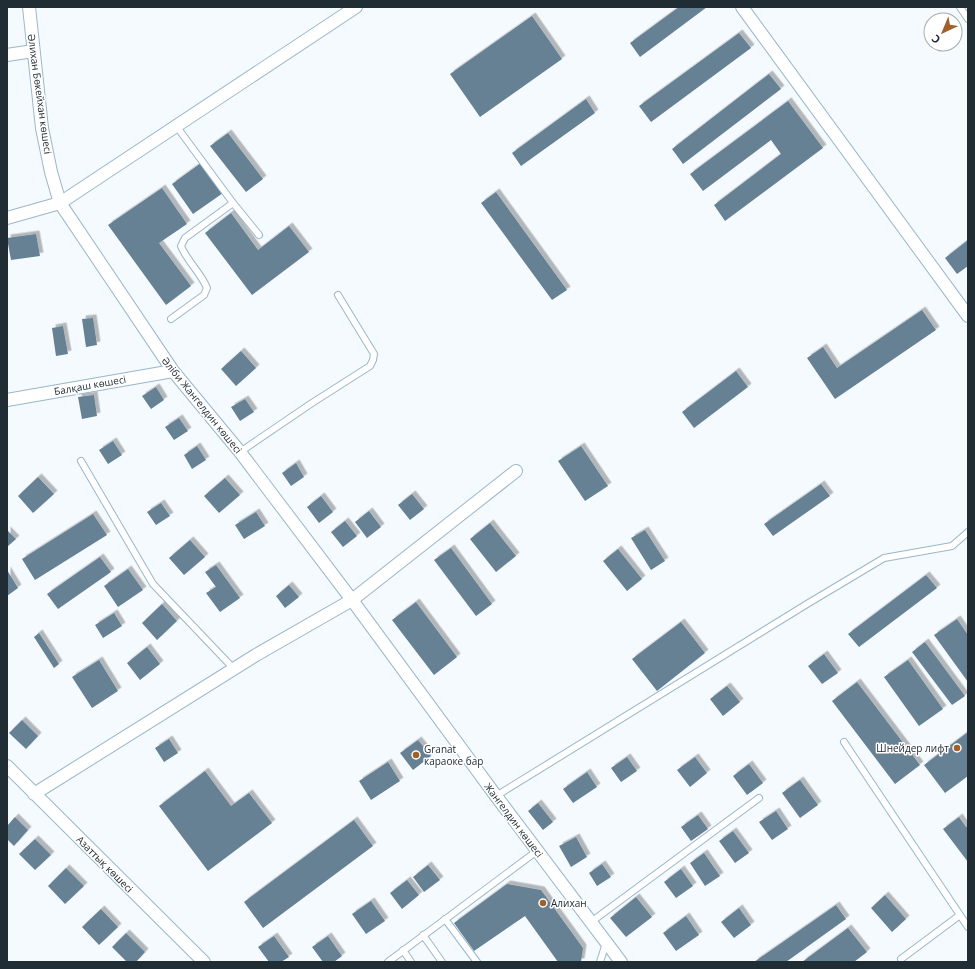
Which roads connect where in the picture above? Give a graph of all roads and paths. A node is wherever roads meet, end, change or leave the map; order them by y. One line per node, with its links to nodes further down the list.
1 (29, 7): 6 (street, Әлихан Бөкейхан көшесі)
2 (356, 7): 8 (street)
3 (742, 7): 14 (street)
4 (960, 7): 5 (lane)
5 (968, 19)
6 (33, 51): 7 (street); 9 (street, Әлихан Бөкейхан көшесі)
7 (7, 55)
8 (177, 127): 9 (street); 10 (lane)
9 (60, 203): 11 (street); 16 (street, Әліби Жангелдин көшесі)
10 (233, 203): 12 (lane); 15 (lane)
11 (7, 218)
12 (259, 235)
13 (338, 295): 18 (lane)
14 (968, 316)
15 (170, 319)
16 (173, 371): 17 (street, Балқаш көшесі); 18 (street, Әліби Жангелдин көшесі)
17 (7, 400)
18 (240, 452): 22 (street, Әліби Жангелдин көшесі)
19 (81, 460): 23 (lane)
20 (516, 471): 22 (street)
21 (968, 532): 27 (lane)
22 (352, 600): 23 (street); 27 (street, Жангелдин көшесі)
23 (234, 668): 26 (street)
24 (844, 742): 30 (lane)
25 (7, 766): 26 (street, Азаттық көшесі)
26 (34, 794): 38 (street, Азаттық көшесі)
27 (496, 796): 29 (street, Жангелдин көшесі)
28 (759, 798): 32 (lane)
29 (537, 851): 31 (lane); 32 (street, Жангелдин көшесі)
30 (960, 915): 33 (lane); 37 (lane)
31 (445, 919): 34 (lane); 42 (lane)
32 (591, 922): 35 (street, Жангелдин көшесі)
33 (968, 927)
34 (423, 935): 36 (lane); 41 (lane)
35 (606, 943): 43 (lane); 44 (street, Жангелдин көшесі)
36 (403, 950): 39 (lane); 40 (lane)
37 (901, 959)
38 (204, 962)
39 (388, 962)
40 (411, 962)
41 (442, 962)
42 (477, 962)
43 (600, 962)
44 (621, 962)

